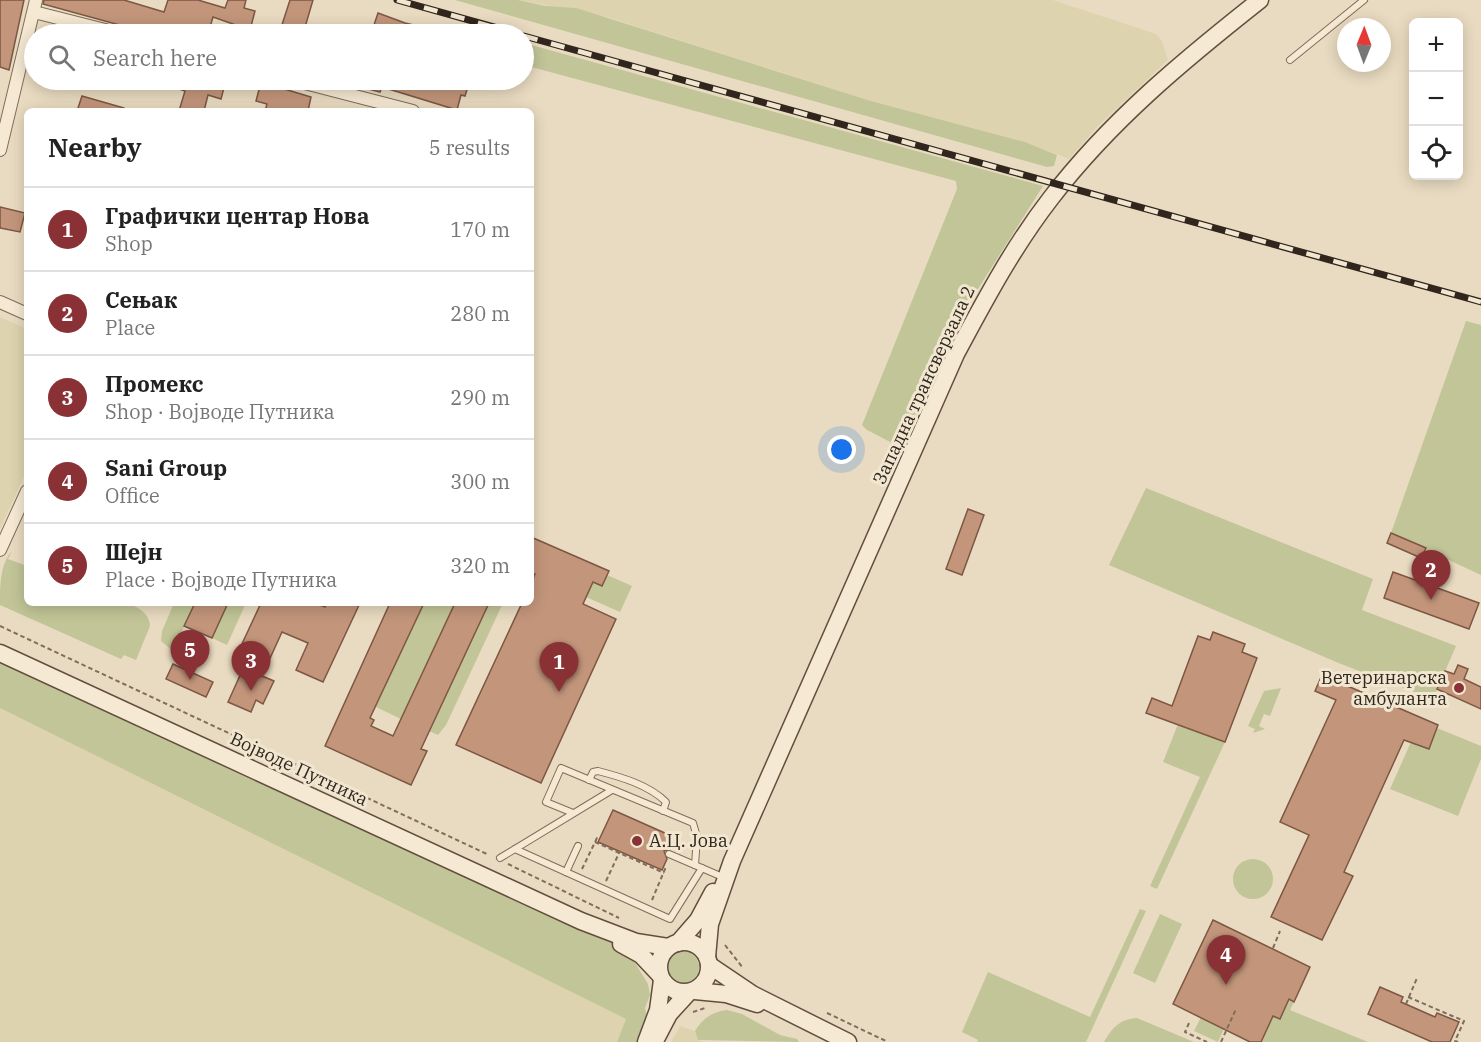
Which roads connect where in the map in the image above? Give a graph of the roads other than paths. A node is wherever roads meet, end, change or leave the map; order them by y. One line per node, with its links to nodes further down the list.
1 (1260, 0): 24 (main road, Западна трансверзала 2)
2 (1364, 0): 7 (lane)
3 (35, 6): 4 (street); 5 (street)
4 (31, 24)
5 (90, 24)
6 (24, 51): 10 (street)
7 (1290, 60)
8 (331, 90): 9 (street)
9 (401, 108)
10 (0, 150)
11 (0, 302): 12 (street)
12 (24, 313)
13 (24, 497): 14 (street)
14 (0, 550)
15 (0, 653): 29 (main road, Војводе Путника)
16 (589, 780): 17 (lane); 18 (lane); 19 (lane)
17 (612, 790): 18 (lane); 19 (lane)
18 (663, 811): 25 (lane)
19 (573, 813): 21 (lane)
20 (578, 846): 27 (lane)
21 (515, 849): 23 (lane); 27 (lane)
22 (669, 854): 25 (lane)
23 (500, 858)
24 (732, 861): 30 (main road, Западна трансверзала 2); 31 (main road, Западна трансверзала 2)
25 (695, 865): 26 (lane)
26 (702, 868): 27 (lane); 28 (lane)
27 (566, 872)
28 (718, 875)
29 (581, 921): 30 (main road, Војводе Путника); 32 (main road, Војводе Путника)
30 (673, 945): 31 (main road); 32 (main road)
31 (708, 961): 33 (main road); 34 (main road)
32 (660, 977): 33 (main road); 35 (main road)
33 (692, 991): 34 (main road); 36 (main road)
34 (789, 1014): 37 (main road)
35 (646, 1042)
36 (654, 1042)
37 (848, 1042)

